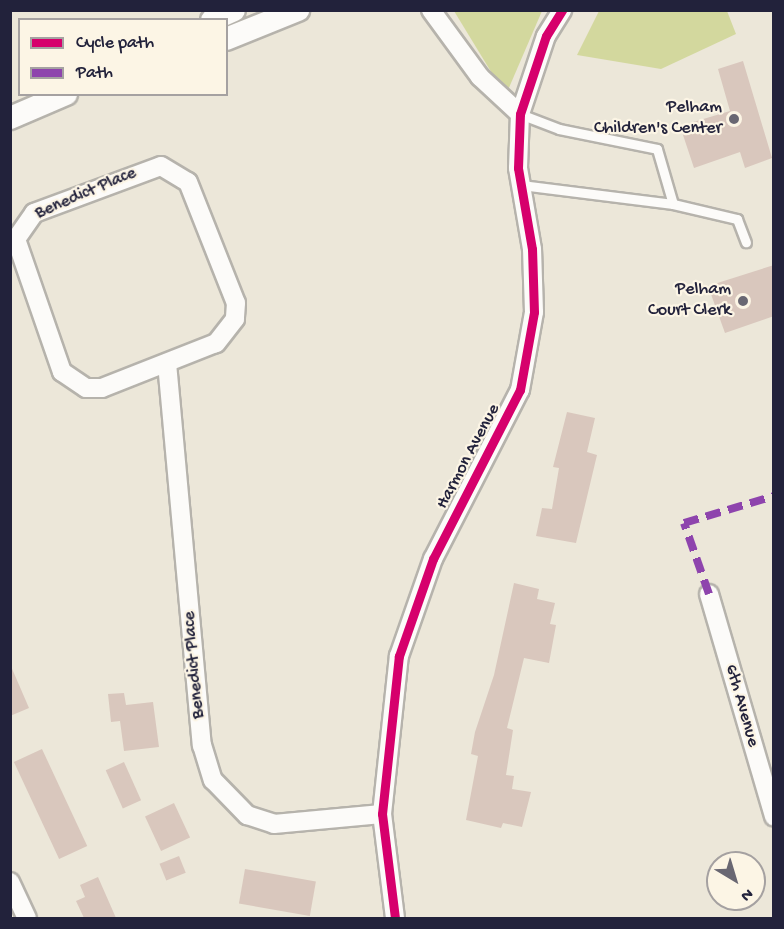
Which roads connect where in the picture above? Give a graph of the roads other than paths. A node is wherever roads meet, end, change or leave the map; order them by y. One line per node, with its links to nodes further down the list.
1 (234, 10): 5 (street)
2 (298, 10): 6 (street)
3 (431, 10): 8 (street)
4 (562, 10): 8 (street, Harmon Avenue)
5 (216, 18)
6 (228, 38)
7 (61, 96): 9 (street)
8 (520, 114): 10 (street, Harmon Avenue); 11 (lane)
9 (10, 118)
10 (521, 185): 11 (lane); 15 (street, Harmon Avenue)
11 (672, 204): 12 (lane)
12 (746, 242)
13 (167, 363): 13 (street, Benedict Place); 15 (street, Benedict Place)
14 (709, 594): 16 (street, 6th Avenue)
15 (382, 814): 19 (street, Harmon Avenue)
16 (774, 817)
17 (10, 882): 18 (street)
18 (27, 918)
19 (395, 918)

